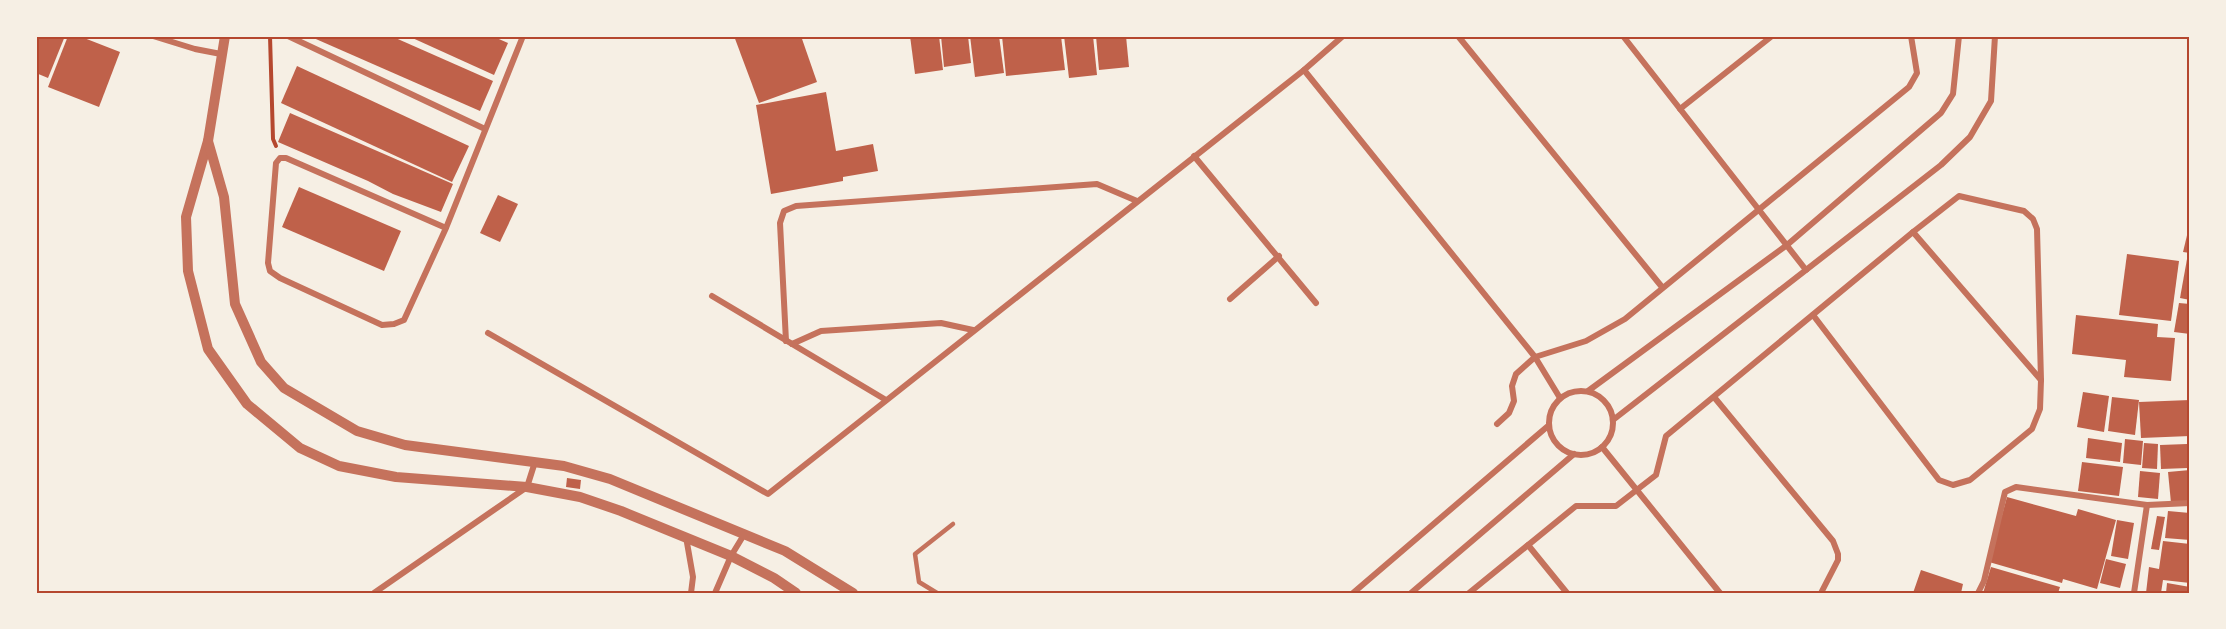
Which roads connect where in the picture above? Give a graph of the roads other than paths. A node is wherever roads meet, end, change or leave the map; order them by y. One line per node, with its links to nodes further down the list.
1 (153, 36): 12 (street)
2 (225, 36): 12 (street)
3 (288, 36): 15 (street)
4 (523, 36): 15 (street)
5 (1343, 36): 13 (street)
6 (1458, 36): 25 (street)
7 (1623, 36): 14 (street)
8 (1772, 36): 14 (street)
9 (1911, 36): 19 (street)
10 (1959, 36): 22 (street)
11 (1995, 36): 24 (street)
12 (221, 54): 16 (street)
13 (1304, 70): 17 (street); 33 (street)
14 (1680, 109): 19 (street)
15 (486, 129): 20 (street)
16 (208, 141): 44 (street); 45 (street)
17 (1194, 156): 18 (street); 23 (street)
18 (1137, 201): 30 (street); 32 (street)
19 (1759, 208): 22 (street); 25 (street)
20 (446, 228): 20 (street)
21 (1913, 232): 29 (street); 34 (street); 34 (street)
22 (1787, 245): 24 (street); 35 (street)
23 (1279, 256): 27 (street); 28 (street)
24 (1806, 270): 39 (street)
25 (1662, 287): 33 (street)
26 (712, 296): 32 (street)
27 (1230, 299)
28 (1316, 303)
29 (1813, 315): 34 (street); 36 (street)
30 (973, 330): 32 (street); 38 (street)
31 (488, 333): 38 (street)
32 (789, 342): 38 (street)
33 (1535, 357): 37 (street); 40 (street)
34 (2041, 380)
35 (1588, 391): 37 (street); 39 (street)
36 (1714, 397): 46 (street); 65 (street)
37 (1560, 398): 41 (street)
38 (886, 400)
39 (1613, 420): 42 (street)
40 (1497, 424)
41 (1548, 426): 43 (street); 60 (street)
42 (1602, 447): 43 (street); 46 (street)
43 (1574, 454): 61 (street)
44 (535, 462): 45 (street); 50 (street)
45 (526, 487): 51 (street); 54 (street)
46 (1636, 490): 52 (street); 64 (street)
47 (2190, 503): 48 (street)
48 (2147, 505): 66 (street); 67 (street)
49 (953, 524): 59 (lane)
50 (745, 533): 53 (street); 58 (street)
51 (686, 537): 53 (street); 55 (street)
52 (1528, 545): 62 (street); 63 (street)
53 (731, 556): 56 (street); 57 (street)
54 (374, 593)
55 (691, 593)
56 (715, 593)
57 (796, 593)
58 (853, 593)
59 (937, 593)
60 (1353, 593)
61 (1412, 593)
62 (1469, 593)
63 (1567, 593)
64 (1720, 593)
65 (1821, 593)
66 (1978, 593)
67 (2134, 593)

